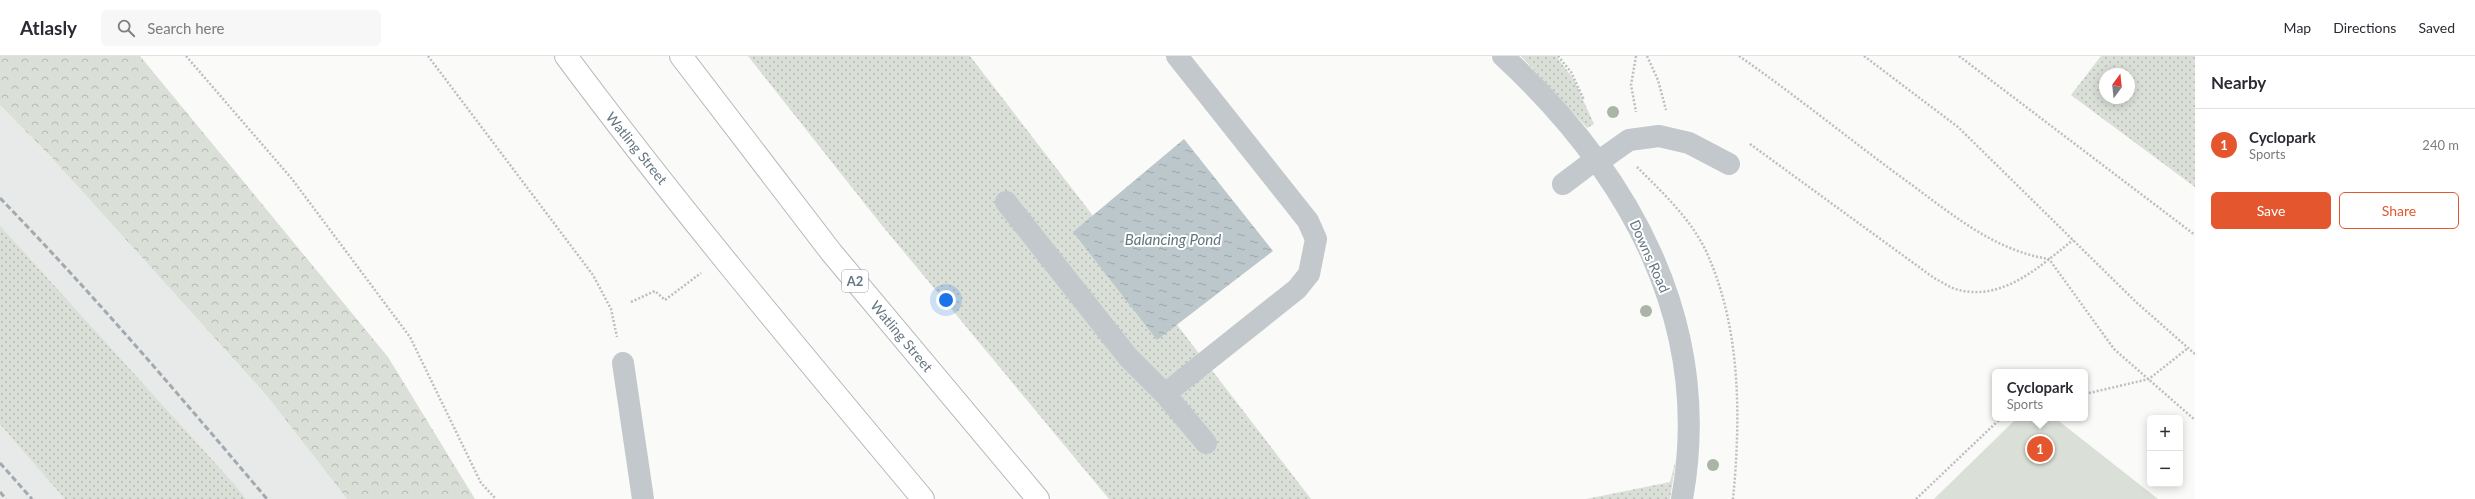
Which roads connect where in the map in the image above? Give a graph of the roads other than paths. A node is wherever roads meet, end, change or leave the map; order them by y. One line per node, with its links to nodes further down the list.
1 (566, 56): 13 (highway, Watling Street)
2 (681, 56): 14 (highway, Watling Street / A2)
3 (1178, 56): 10 (street)
4 (1503, 56): 5 (street, Downs Road)
5 (1597, 160): 6 (street); 7 (street); 15 (street, Downs Road)
6 (1729, 164)
7 (1563, 184)
8 (1006, 202): 10 (street)
9 (623, 363): 12 (street)
10 (1165, 394): 11 (street)
11 (1206, 443)
12 (643, 499)
13 (923, 499)
14 (1038, 499)
15 (1682, 499)

